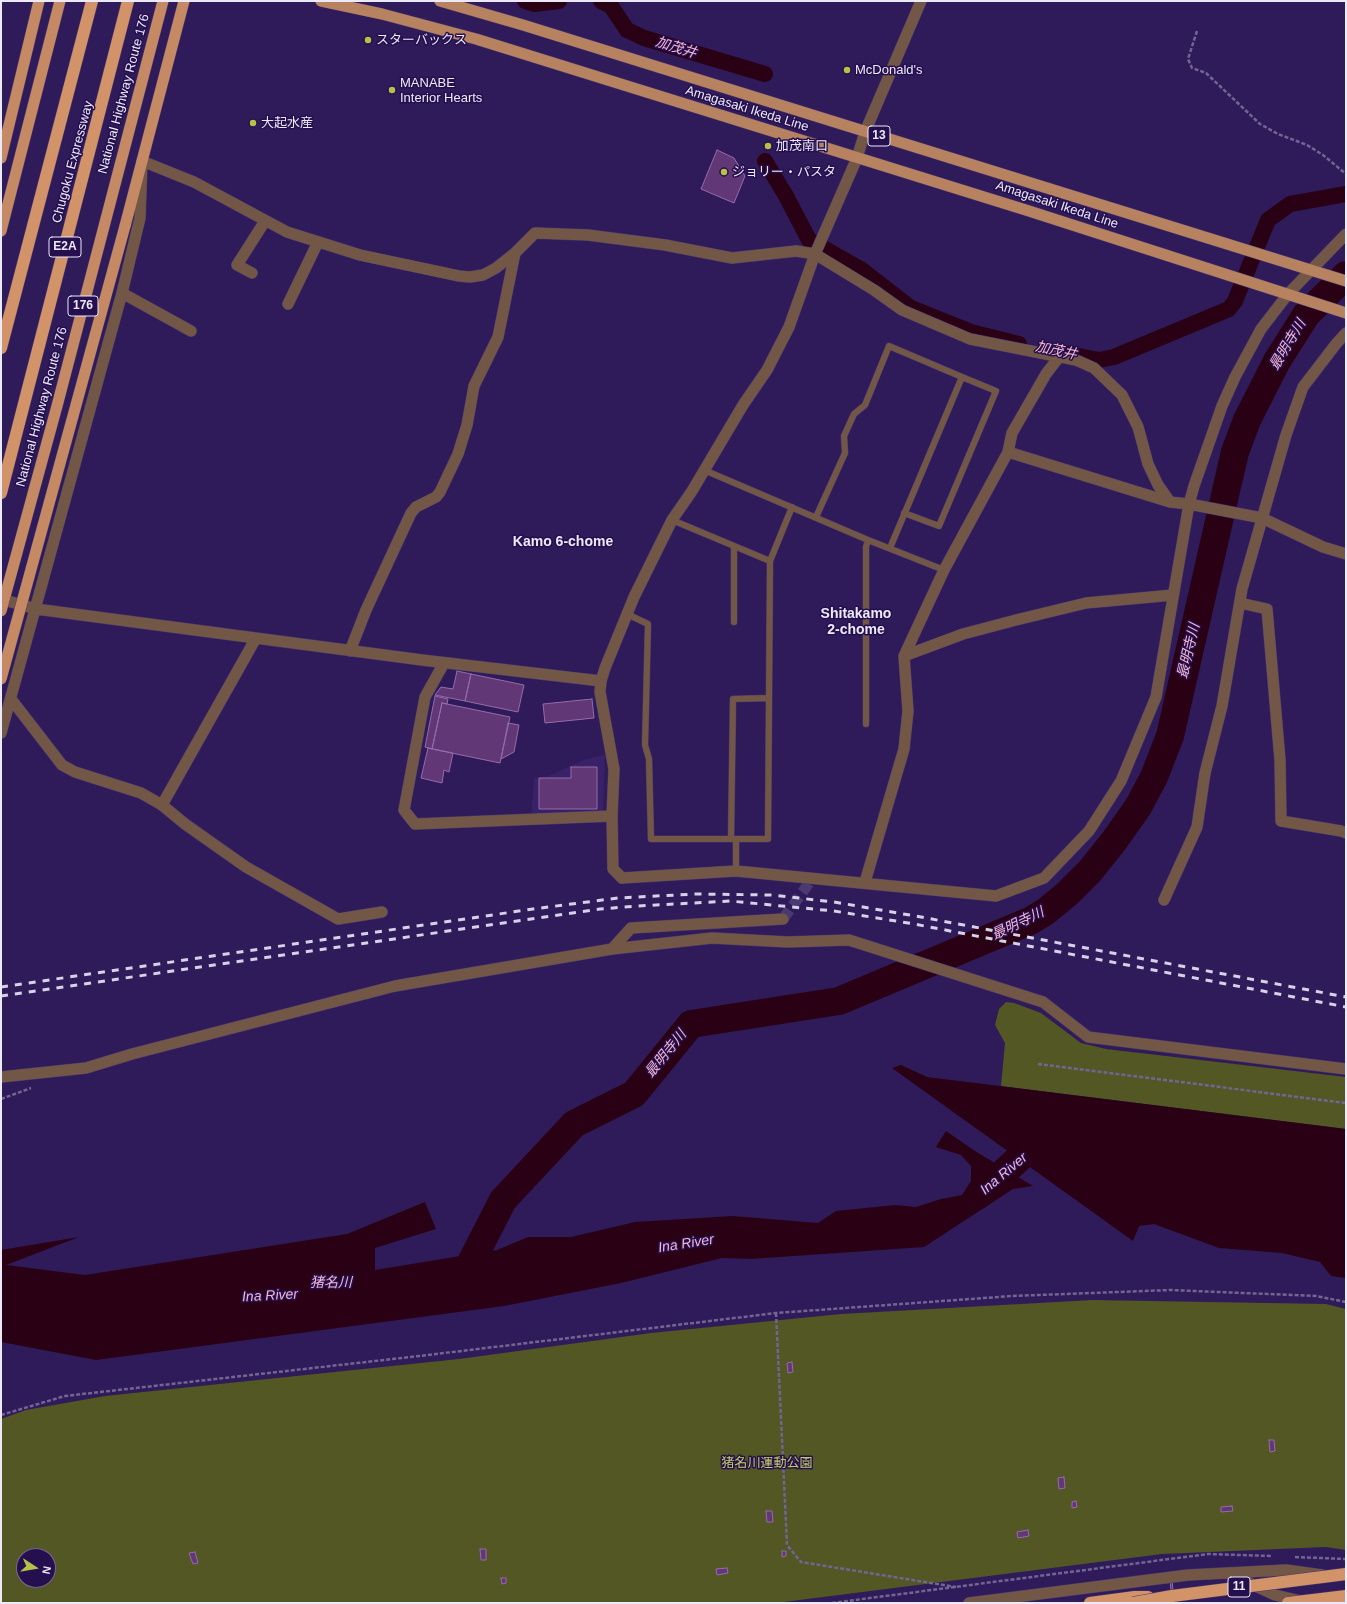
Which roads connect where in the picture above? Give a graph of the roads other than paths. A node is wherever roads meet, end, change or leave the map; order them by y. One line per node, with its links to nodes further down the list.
1 (39, 1): 10 (highway)
2 (60, 1): 16 (highway)
3 (92, 1): 30 (highway, Chugoku Expressway / E2A)
4 (128, 1): 35 (highway, Chugoku Expressway / E2A)
5 (163, 1): 53 (highway, National Highway Route 176 / 176, bridge)
6 (184, 1): 14 (highway)
7 (320, 1): 13 (main road, Amagasaki Ikeda Line / 13)
8 (440, 1): 11 (main road, Amagasaki Ikeda Line / 13)
9 (921, 1): 11 (street)
10 (4, 124): 12 (highway)
11 (865, 132): 13 (street); 21 (main road, Amagasaki Ikeda Line / 13)
12 (1, 158)
13 (857, 158): 20 (street); 25 (main road, Amagasaki Ikeda Line / 13)
14 (142, 161): 15 (street); 24 (street); 60 (highway, bridge)
15 (265, 221): 18 (street); 22 (street)
16 (1, 231)
17 (1346, 234): 21 (street)
18 (318, 242): 19 (street); 26 (street)
19 (515, 253): 20 (street); 57 (street)
20 (815, 254): 31 (street); 34 (street)
21 (1314, 271): 23 (main road, Amagasaki Ikeda Line / 13); 25 (street)
22 (252, 273)
23 (1346, 281)
24 (122, 293): 28 (street); 52 (street)
25 (1292, 295): 27 (main road, Amagasaki Ikeda Line / 13); 37 (street)
26 (288, 304)
27 (1346, 313)
28 (191, 331)
29 (1346, 333): 41 (street)
30 (1, 348)
31 (1059, 357): 33 (street); 36 (street)
32 (962, 377): 39 (lane); 39 (lane); 40 (lane)
33 (1008, 452): 36 (street); 48 (street)
34 (704, 470): 38 (lane); 42 (street)
35 (1, 493)
36 (1170, 502): 37 (street)
37 (1192, 505): 41 (street); 49 (street)
38 (792, 507): 40 (lane); 47 (lane)
39 (904, 513): 45 (lane)
40 (816, 517): 43 (lane)
41 (1257, 517): 46 (street); 51 (street)
42 (672, 520): 44 (lane); 54 (street)
43 (868, 540): 45 (lane); 64 (lane)
44 (734, 546): 47 (lane); 55 (lane)
45 (890, 548): 48 (lane)
46 (1346, 554)
47 (770, 561): 62 (lane)
48 (944, 570): 58 (street)
49 (1173, 595): 58 (street); 71 (street)
50 (1, 599): 52 (street)
51 (1240, 603): 68 (street); 72 (street)
52 (36, 609): 56 (street); 63 (street)
53 (1, 611)
54 (627, 614): 61 (street); 69 (lane)
55 (734, 622)
56 (256, 638): 57 (street); 66 (street)
57 (350, 651): 59 (street)
58 (904, 656): 71 (street)
59 (444, 663): 61 (street); 67 (street)
60 (1, 679)
61 (601, 681): 67 (street)
62 (769, 698): 69 (lane); 69 (lane)
63 (11, 699): 65 (street); 66 (street)
64 (866, 724)
65 (1, 733)
66 (162, 805): 73 (street)
67 (612, 816): 70 (street)
68 (1346, 833)
69 (733, 839): 70 (lane)
70 (736, 871): 71 (street)
71 (865, 882)
72 (1164, 900)
73 (382, 912)
74 (783, 919): 75 (street)
75 (612, 949): 76 (street); 77 (street)
76 (1346, 1068)
77 (1, 1077)
78 (1227, 1572): 80 (street); 83 (street); 87 (street)
79 (1346, 1574): 81 (highway, 11, bridge)
80 (1346, 1577)
81 (1172, 1596): 84 (highway, bridge); 85 (highway, 11, bridge)
82 (1346, 1596): 86 (highway, bridge)
83 (969, 1603)
84 (1090, 1603)
85 (1132, 1603)
86 (1288, 1603)
87 (1310, 1603)

